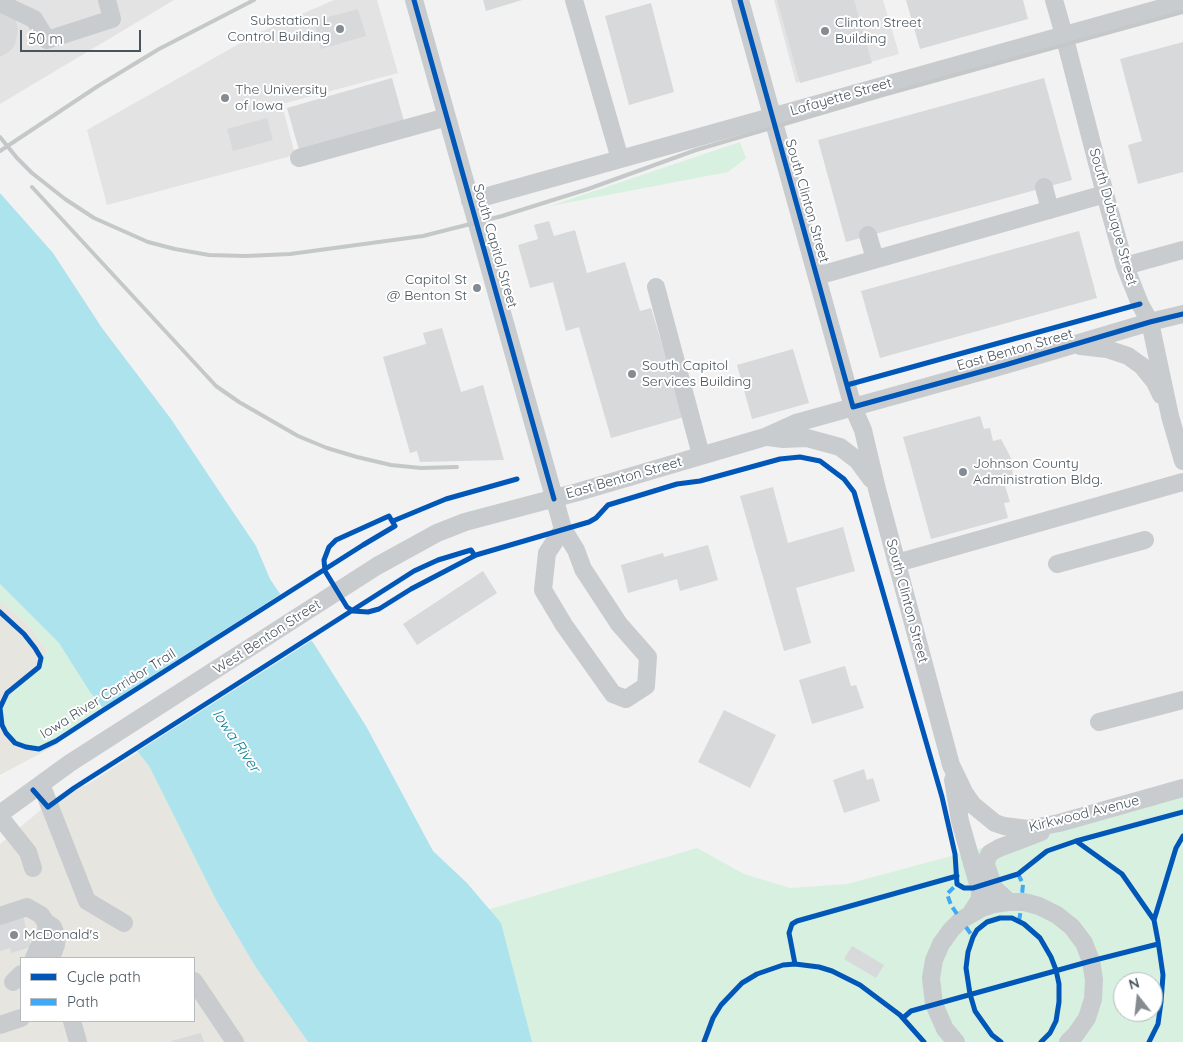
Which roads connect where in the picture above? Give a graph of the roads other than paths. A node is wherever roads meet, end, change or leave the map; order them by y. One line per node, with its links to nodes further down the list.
1 (107, 0): 7 (street)
2 (414, 0): 10 (street, South Capitol Street)
3 (574, 0): 12 (street)
4 (740, 0): 9 (street, South Clinton Street)
5 (1054, 0): 8 (street, South Dubuque Street)
6 (1183, 2): 8 (street, Lafayette Street)
7 (0, 3)
8 (1064, 35): 9 (street, Lafayette Street); 14 (street, South Dubuque Street)
9 (772, 116): 12 (street, Lafayette Street); 21 (street, South Clinton Street)
10 (447, 117): 11 (street); 15 (street, South Capitol Street)
11 (300, 158)
12 (620, 159): 15 (street, Lafayette Street)
13 (1044, 187): 16 (street)
14 (1105, 194): 16 (street); 20 (street, South Dubuque Street)
15 (470, 201): 33 (street, South Capitol Street)
16 (1050, 210): 19 (street)
17 (868, 235): 19 (street)
18 (1183, 250): 20 (street)
19 (875, 260): 21 (street)
20 (1125, 266): 24 (street, South Dubuque Street)
21 (817, 276): 26 (street, South Clinton Street)
22 (656, 287): 29 (street)
23 (1183, 314): 24 (street, East Benton Street)
24 (1150, 322): 25 (street, East Benton Street); 27 (street, South Dubuque Street)
25 (1073, 345): 26 (street, East Benton Street); 27 (street)
26 (853, 407): 28 (street, East Benton Street); 32 (street, South Clinton Street)
27 (1170, 416): 30 (street, South Dubuque Street)
28 (765, 437): 29 (street, East Benton Street); 32 (street)
29 (701, 455): 33 (street, East Benton Street)
30 (1183, 461)
31 (1183, 482): 36 (street)
32 (876, 488): 36 (street, South Clinton Street)
33 (554, 498): 34 (street, South Capitol Street); 41 (street, West Benton Street)
34 (563, 529): 34 (street, South Capitol Street)
35 (1146, 540): 37 (street)
36 (897, 563): 40 (street, South Clinton Street)
37 (1057, 564)
38 (1183, 700): 39 (street)
39 (1099, 722)
40 (952, 765): 44 (street, South Clinton Street); 48 (street)
41 (42, 784): 43 (street, West Benton Street); 51 (street)
42 (1183, 788): 45 (street, Kirkwood Avenue)
43 (0, 815): 46 (street)
44 (986, 817): 45 (street, Kirkwood Avenue)
45 (1059, 823): 47 (street)
46 (33, 868)
47 (1009, 902): 48 (street); 61 (street)
48 (971, 913): 60 (street)
49 (0, 916): 50 (street)
50 (46, 921): 52 (street); 53 (street)
51 (124, 923)
52 (34, 957)
53 (51, 957)
54 (195, 983): 59 (street)
55 (20, 1018): 57 (street)
56 (72, 1022): 58 (street)
57 (0, 1024)
58 (78, 1042)
59 (234, 1042)
60 (956, 1042)
61 (1068, 1042)

